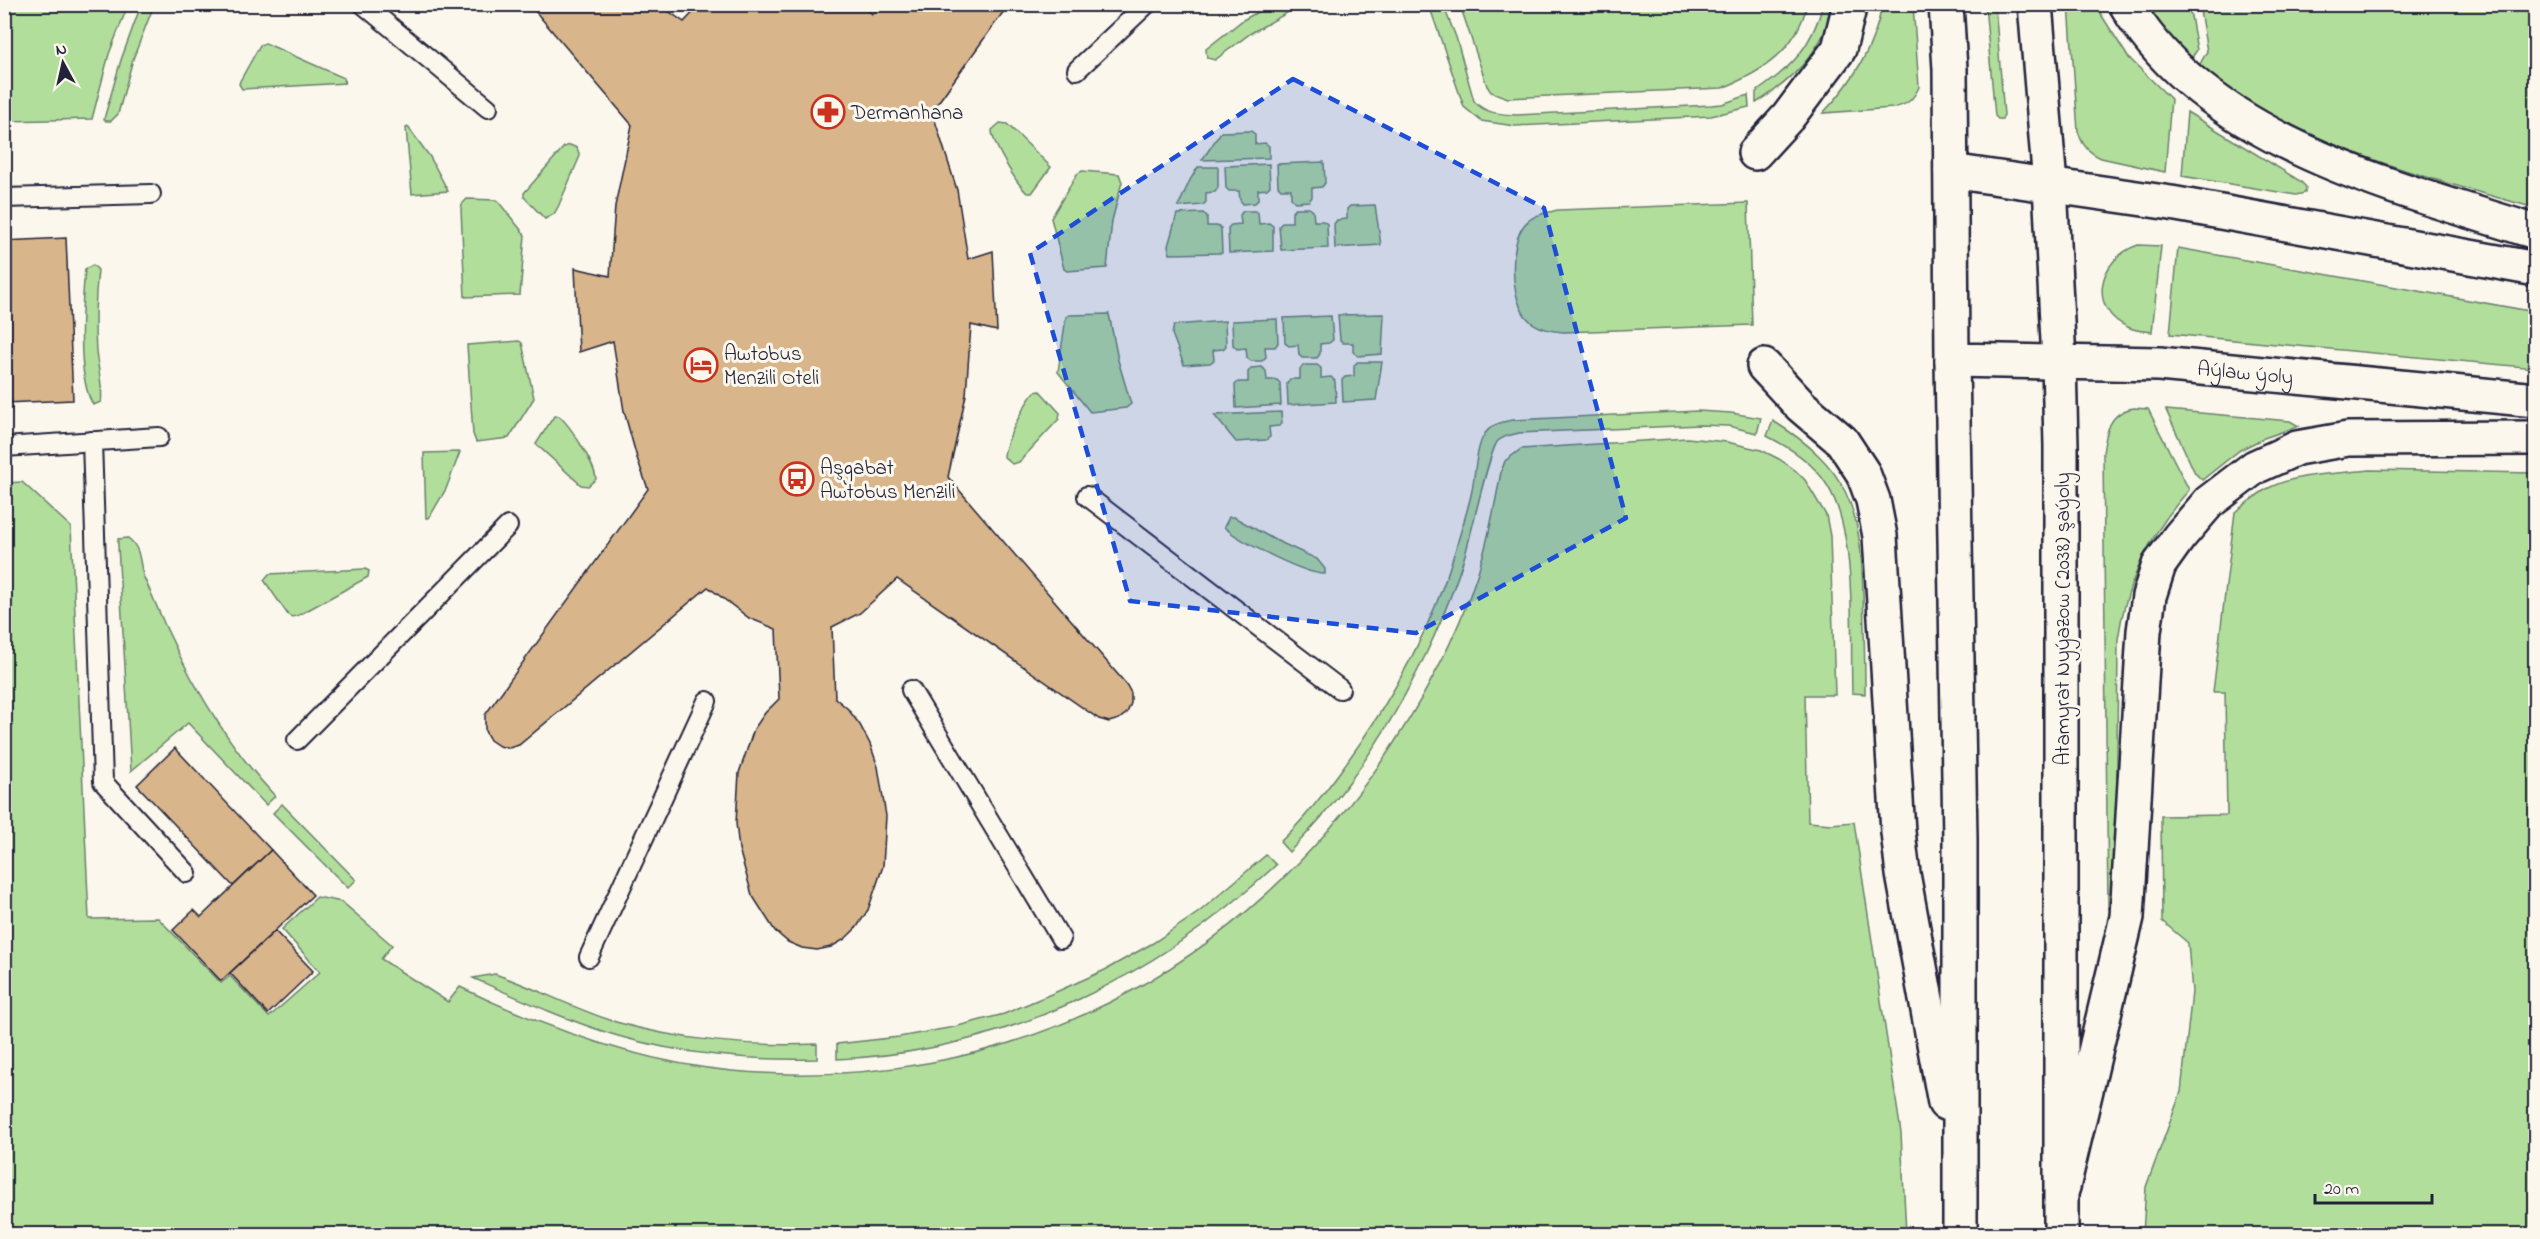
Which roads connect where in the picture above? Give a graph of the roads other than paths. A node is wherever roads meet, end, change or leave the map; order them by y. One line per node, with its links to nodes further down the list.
1 (363, 4): 8 (lane)
2 (1147, 4): 7 (lane)
3 (1850, 4): 9 (main road)
4 (1946, 4): 10 (main road)
5 (2035, 4): 11 (main road, Atamyrat Nyýazow (2038) şaýoly)
6 (2126, 4): 14 (main road)
7 (1077, 70)
8 (488, 108)
9 (1755, 153)
10 (1951, 171): 11 (main road); 16 (main road)
11 (2050, 185): 15 (main road); 17 (main road, Atamyrat Nyýazow (2038) şaýoly)
12 (151, 194): 13 (lane)
13 (4, 198)
14 (2535, 232)
15 (2535, 270)
16 (1952, 360): 17 (main road, Aýlaw ýoly); 33 (main road)
17 (2059, 361): 19 (main road, Aýlaw ýoly); 34 (main road, Atamyrat Nyýazow (2038) şaýoly)
18 (1764, 366): 33 (main road)
19 (2535, 400)
20 (159, 437): 22 (lane)
21 (2535, 438): 34 (main road)
22 (92, 441): 23 (lane); 30 (lane)
23 (4, 447)
24 (1087, 496): 26 (lane)
25 (508, 526): 29 (lane)
26 (1340, 689)
27 (911, 690): 31 (lane)
28 (707, 701): 32 (lane)
29 (297, 740)
30 (187, 873)
31 (1061, 939)
32 (589, 957)
33 (1960, 1185): 35 (main road)
34 (2063, 1187): 36 (main road, Atamyrat Nyýazow (2038) şaýoly)
35 (1960, 1234)
36 (2061, 1234)

